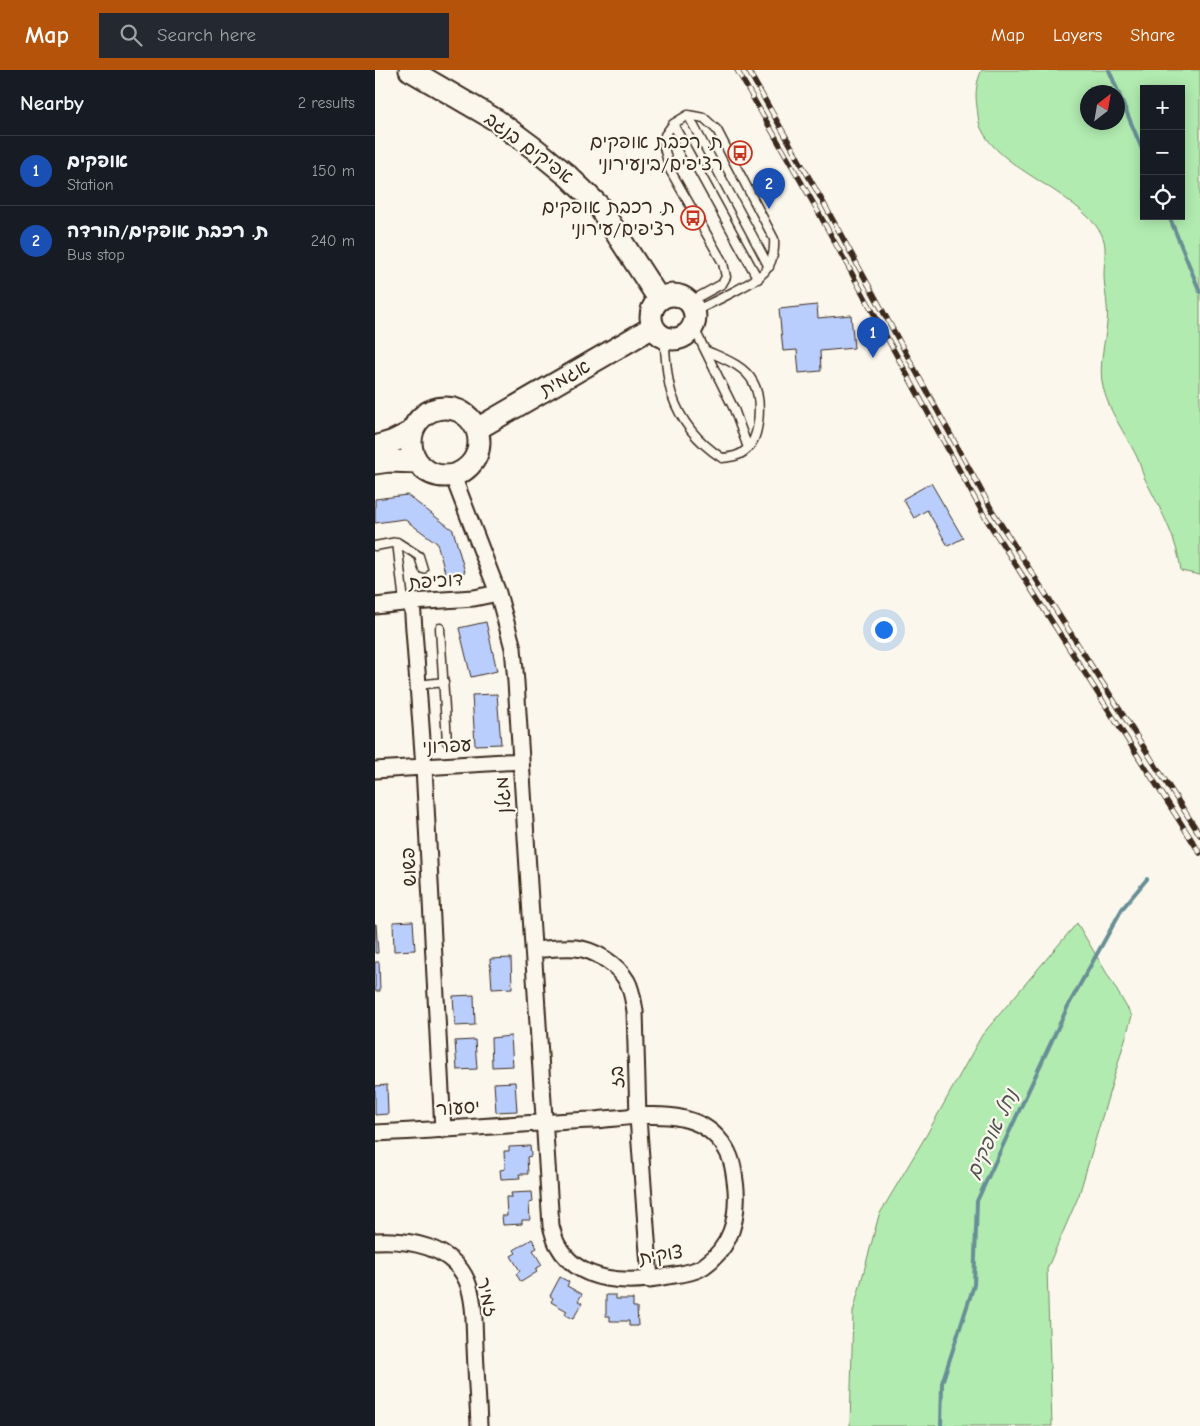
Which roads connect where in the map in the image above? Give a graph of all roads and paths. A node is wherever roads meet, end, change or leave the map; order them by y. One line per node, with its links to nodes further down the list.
1 (409, 70): 6 (street, אפיקים בנגב)
2 (688, 115): 3 (lane); 4 (lane); 4 (lane)
3 (673, 124): 5 (lane); 7 (lane)
4 (769, 267): 5 (lane)
5 (758, 279): 7 (lane)
6 (659, 300): 7 (street); 8 (street)
7 (692, 313): 8 (street); 9 (lane)
8 (659, 332): 10 (street, אגמית); 13 (lane)
9 (705, 350): 13 (lane); 13 (lane)
10 (477, 429): 11 (street); 16 (street)
11 (412, 432): 12 (street); 14 (street)
12 (375, 447)
13 (748, 448)
14 (416, 462): 15 (street); 16 (street)
15 (375, 464)
16 (453, 476): 20 (street, מגלן)
17 (397, 542): 18 (lane); 19 (lane); 21 (lane)
18 (375, 546)
19 (423, 568)
20 (499, 593): 21 (street, דוכיפת); 27 (street, מגלן)
21 (408, 602): 22 (street, דוכיפת); 25 (street, פשוש)
22 (375, 606)
23 (440, 628): 24 (lane)
24 (443, 682): 25 (lane); 26 (lane)
25 (418, 685): 28 (street, פשוש)
26 (447, 742)
27 (521, 761): 28 (street, עפרוני); 30 (street, מגלן)
28 (424, 767): 29 (street, עפרוני); 33 (street, פשוש)
29 (375, 770)
30 (533, 950): 31 (street, בז); 32 (street, מגלן)
31 (638, 1117): 32 (street, צוקית); 36 (street, בז); 36 (street, צוקית)
32 (544, 1122): 33 (street, יסעור); 36 (street, צוקית)
33 (443, 1130): 34 (street, יסעור)
34 (375, 1133)
35 (375, 1241): 37 (street, זמיר)
36 (650, 1280)
37 (479, 1426)

